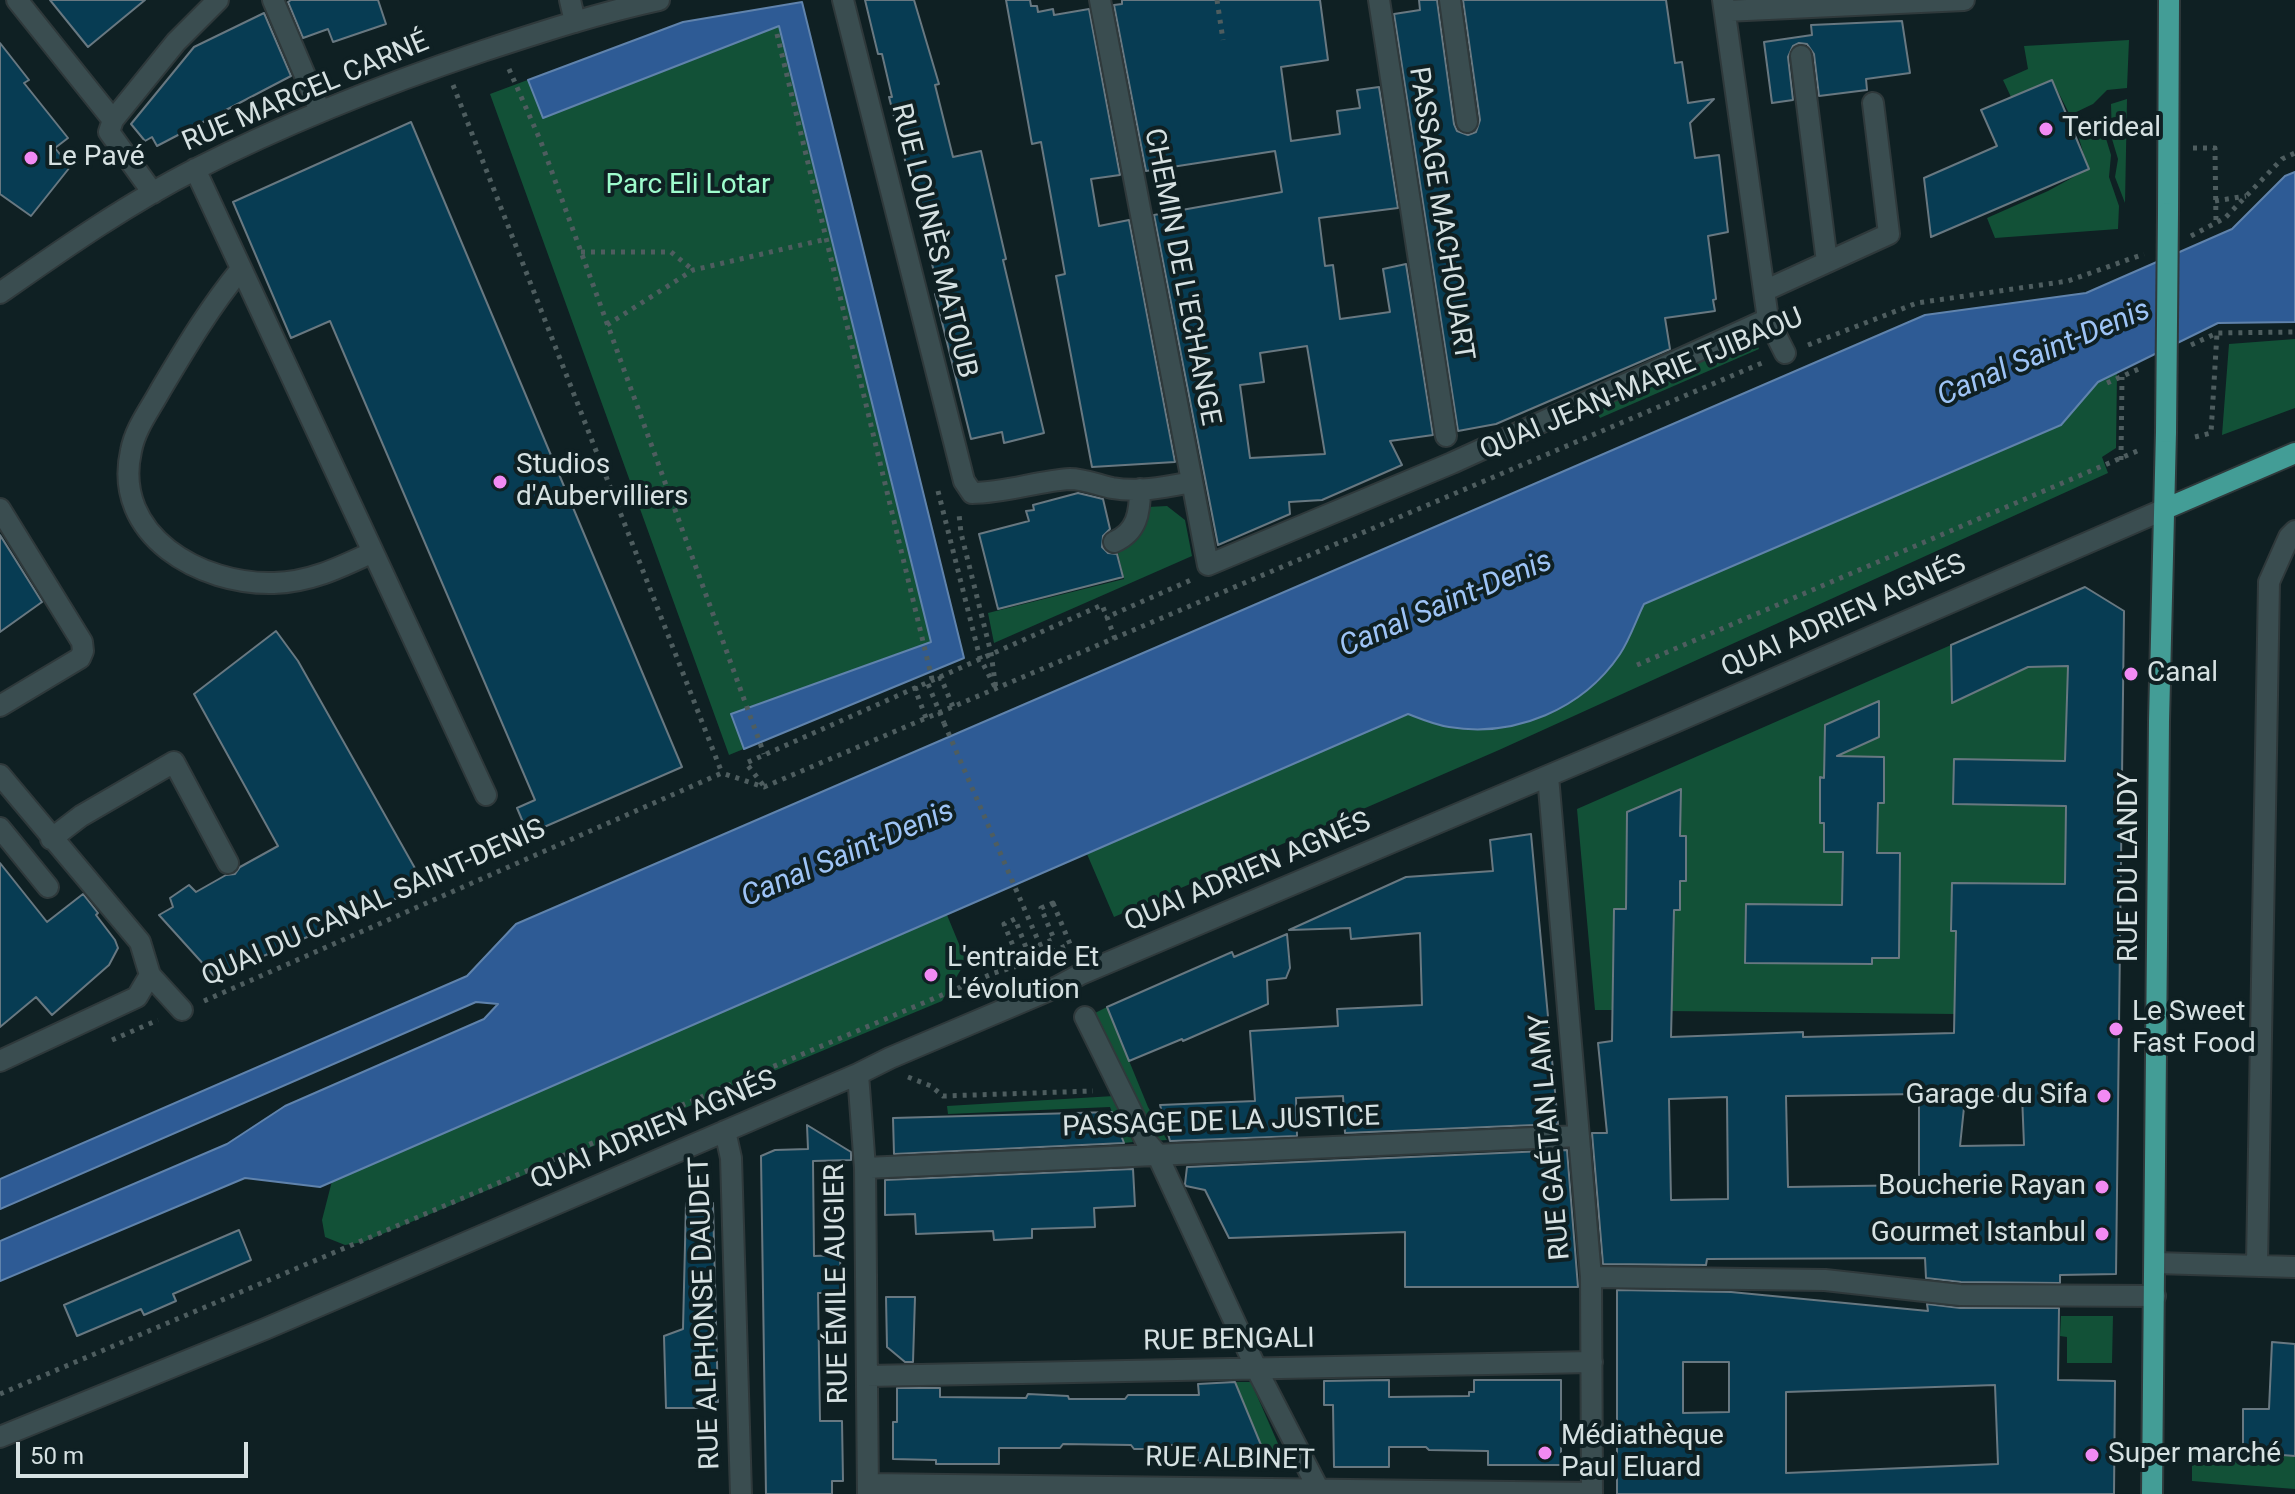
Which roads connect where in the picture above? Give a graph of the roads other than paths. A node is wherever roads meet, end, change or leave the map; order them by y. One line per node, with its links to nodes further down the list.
1 (17, 0): 17 (street)
2 (218, 0): 17 (street)
3 (273, 0): 16 (street)
4 (570, 0): 13 (street)
5 (659, 0): 13 (street, RUE MARCEL CARNÉ)
6 (843, 0): 30 (street, RUE LOUNÈS MATOUB)
7 (1100, 0): 29 (street, CHEMIN DE L'ECHANGE)
8 (1379, 0): 27 (street, PASSAGE MACHOUART)
9 (1450, 0): 18 (street)
10 (1964, 0): 12 (street)
11 (2169, 0): 32 (main road, RUE DU LANDY, bridge)
12 (1724, 6): 23 (street)
13 (575, 22): 16 (street, RUE MARCEL CARNÉ)
14 (1801, 56): 21 (street)
15 (1873, 103): 21 (street)
16 (320, 111): 19 (street, RUE MARCEL CARNÉ)
17 (113, 120): 20 (street)
18 (1467, 122)
19 (195, 169): 20 (street, RUE MARCEL CARNÉ); 22 (street)
20 (153, 193): 24 (street, RUE MARCEL CARNÉ)
21 (1827, 262): 23 (street)
22 (241, 269): 35 (street); 35 (street)
23 (1764, 291): 25 (street)
24 (0, 293)
25 (1768, 319): 26 (street); 36 (street, QUAI JEAN-MARIE TJIBAOU)
26 (1785, 353)
27 (1446, 436)
28 (2295, 453): 32 (main road)
29 (1192, 482): 30 (street); 36 (street, CHEMIN DE L'ECHANGE)
30 (1140, 489): 34 (street)
31 (0, 509): 37 (street)
32 (2165, 509): 39 (street, QUAI ADRIEN AGNÉS); 54 (main road, RUE DU LANDY)
33 (2295, 531): 55 (street)
34 (1114, 542)
35 (373, 552): 40 (street)
36 (1208, 565)
37 (0, 706)
38 (0, 775): 42 (street)
39 (1548, 776): 49 (street, QUAI ADRIEN AGNÉS); 51 (street, RUE GAÉTAN LAMY)
40 (486, 795)
41 (0, 828): 44 (street)
42 (51, 839): 43 (street); 45 (street)
43 (228, 863)
44 (48, 887)
45 (150, 975): 46 (street); 48 (street)
46 (182, 1010)
47 (1085, 1017): 52 (street)
48 (0, 1061)
49 (858, 1074): 50 (street, QUAI ADRIEN AGNÉS); 53 (street, RUE ÉMILE AUGIER)
50 (725, 1131): 62 (street, QUAI ADRIEN AGNÉS); 65 (street, RUE ALPHONSE DAUDET)
51 (1579, 1136): 52 (street, PASSAGE DE LA JUSTICE); 57 (street, RUE GAÉTAN LAMY)
52 (1157, 1154): 53 (street, PASSAGE DE LA JUSTICE); 60 (street)
53 (865, 1168): 61 (street, RUE ÉMILE AUGIER)
54 (2155, 1263): 55 (street); 58 (main road, RUE DU LANDY)
55 (2257, 1264): 56 (street)
56 (2295, 1267)
57 (1591, 1277): 58 (street); 59 (street, RUE GAÉTAN LAMY)
58 (2155, 1296): 67 (main road, RUE DU LANDY)
59 (1592, 1362): 60 (street, RUE BENGALI); 66 (street, RUE GAÉTAN LAMY)
60 (1256, 1368): 61 (street, RUE BENGALI); 64 (street)
61 (867, 1376): 63 (street, RUE ÉMILE AUGIER)
62 (0, 1437)
63 (868, 1489): 64 (street, RUE ALBINET)
64 (1320, 1492): 66 (street, RUE ALBINET)
65 (741, 1494)
66 (1592, 1494)
67 (2152, 1494)

